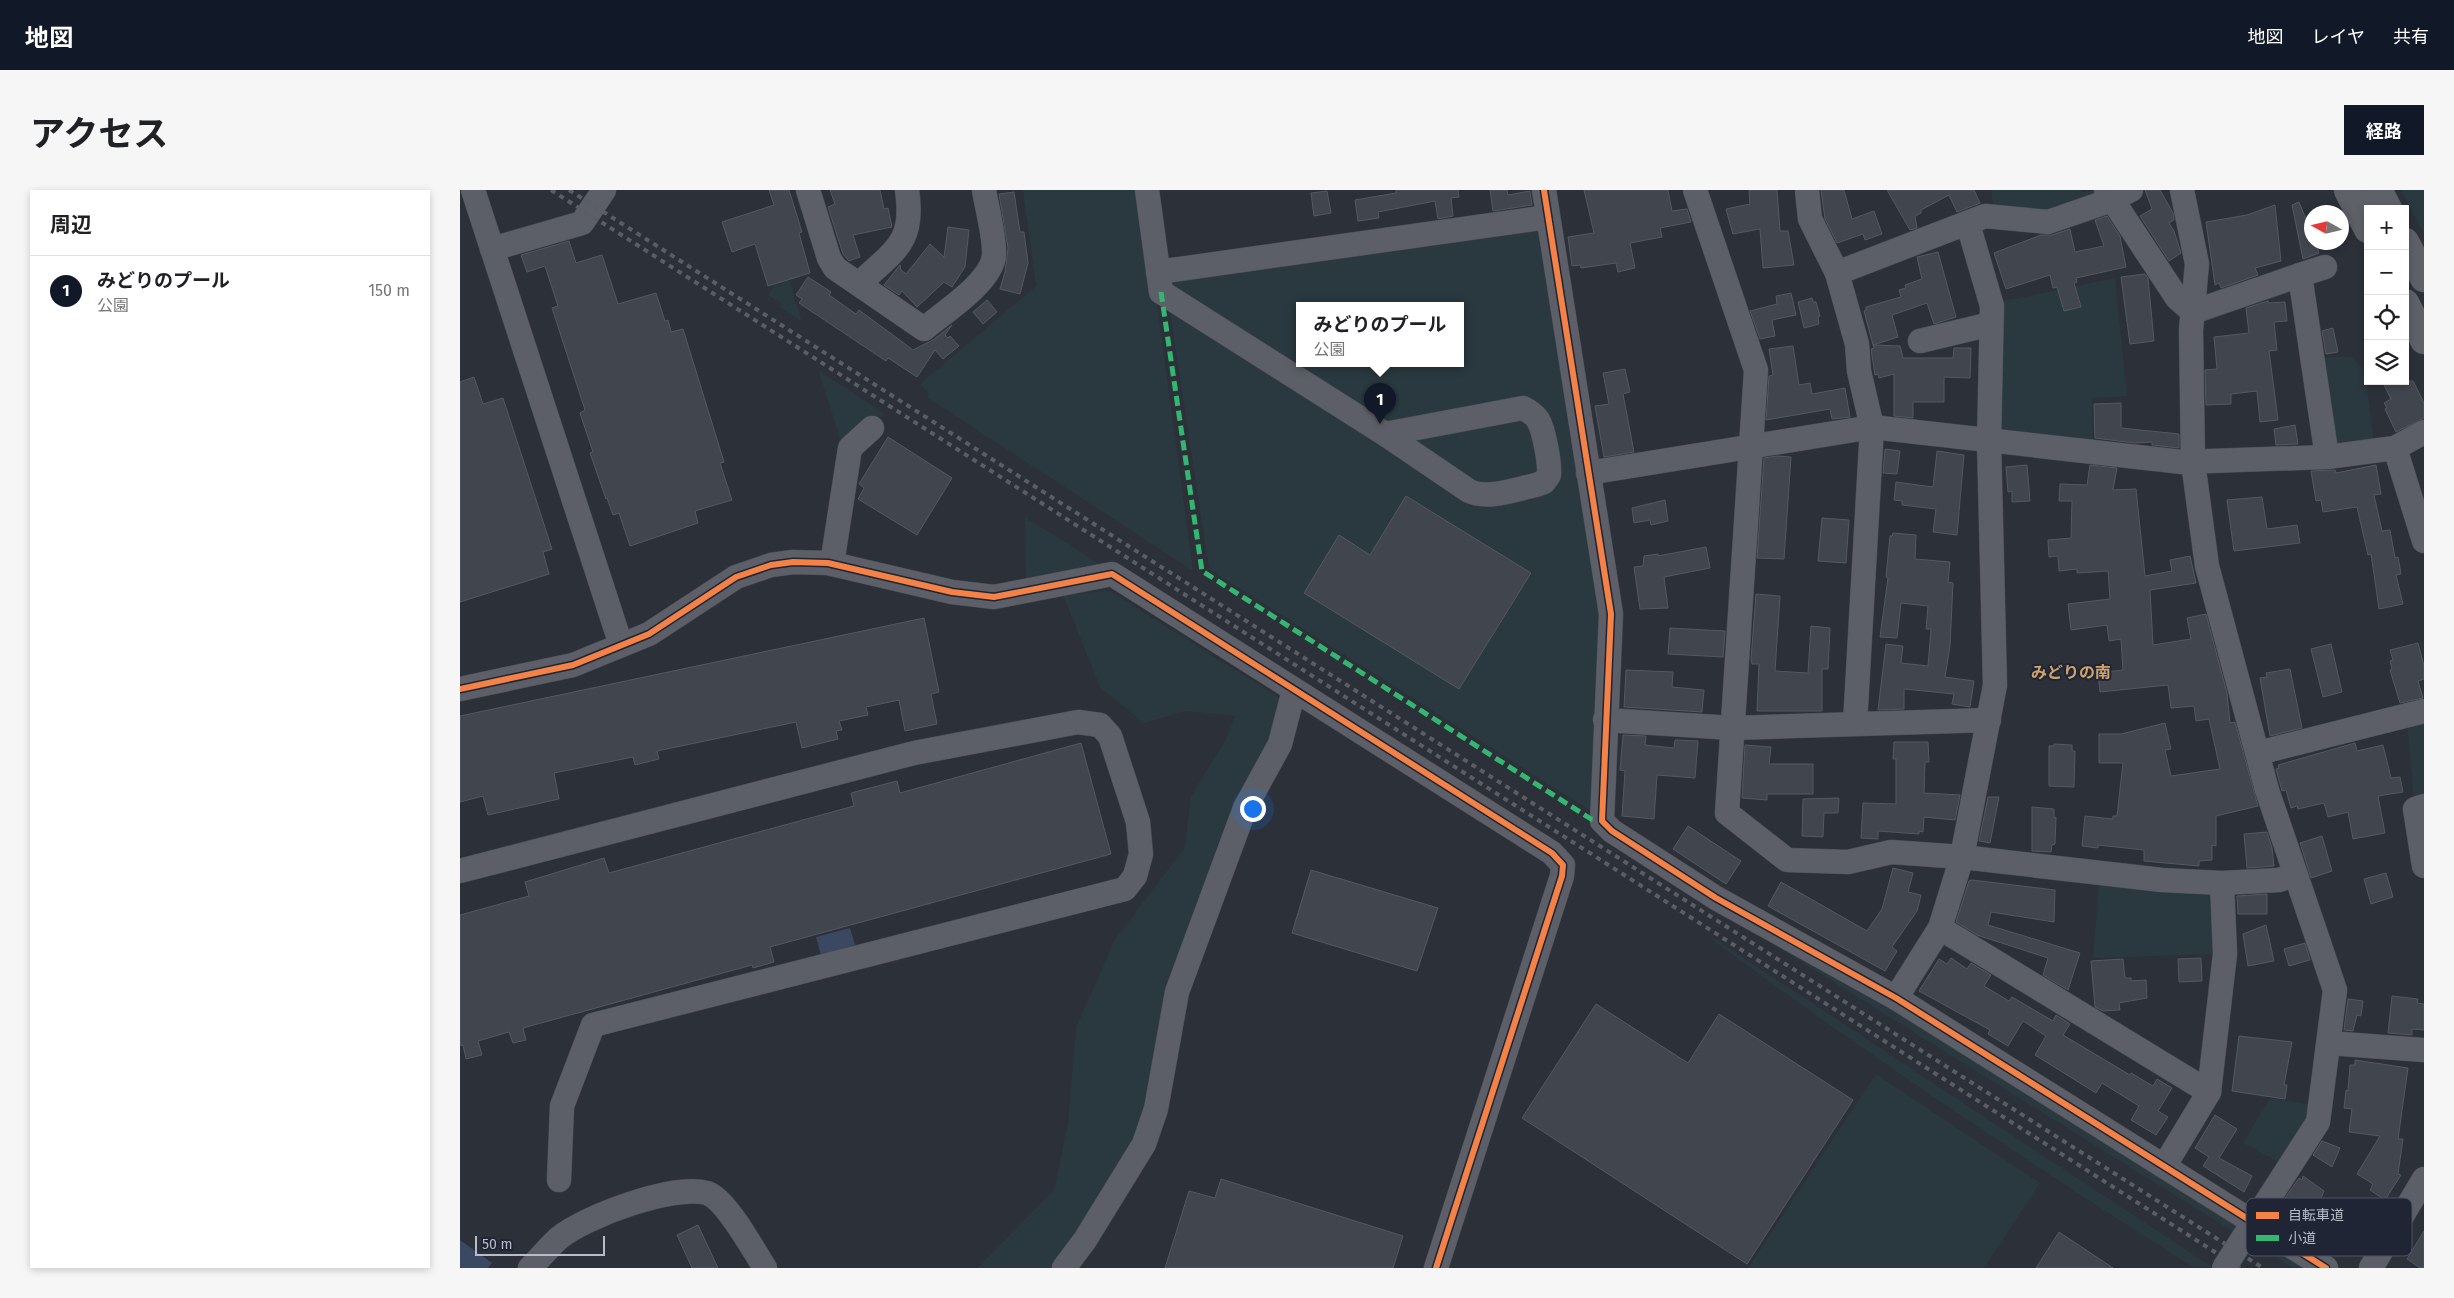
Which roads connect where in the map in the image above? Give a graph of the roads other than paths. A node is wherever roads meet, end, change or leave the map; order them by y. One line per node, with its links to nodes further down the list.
1 (473, 190): 18 (street)
2 (604, 190): 18 (street)
3 (808, 190): 25 (street)
4 (907, 190): 25 (street)
5 (984, 190): 25 (street)
6 (1147, 190): 21 (street)
7 (1544, 190): 15 (street)
8 (1694, 190): 36 (street)
9 (1807, 190): 22 (street)
10 (2182, 190): 27 (street)
11 (2348, 190): 16 (main road)
12 (2378, 190): 14 (main road)
13 (2116, 193): 17 (street); 27 (street)
14 (2386, 205)
15 (1548, 217): 21 (street); 40 (street)
16 (2364, 220)
17 (1968, 224): 22 (street); 28 (street)
18 (492, 249): 43 (street)
19 (2409, 250): 24 (main road)
20 (2325, 267): 23 (street)
21 (1158, 272): 34 (street)
22 (1836, 273): 31 (street)
23 (2300, 275): 27 (street); 38 (street)
24 (2424, 278)
25 (859, 284)
26 (2409, 311): 29 (main road)
27 (2193, 312): 39 (street)
28 (1991, 324): 30 (street); 35 (street)
29 (2424, 340)
30 (1920, 341)
31 (1872, 427): 35 (street); 36 (street); 49 (street)
32 (872, 428): 42 (street)
33 (2424, 432): 37 (street)
34 (1385, 434): 34 (street)
35 (1989, 442): 39 (street); 48 (street)
36 (1750, 447): 40 (street); 50 (street)
37 (2395, 448): 38 (street); 41 (street)
38 (2327, 456): 39 (street)
39 (2193, 462): 51 (street)
40 (1588, 472): 47 (street)
41 (2424, 541)
42 (832, 564): 43 (street); 45 (street)
43 (621, 645): 44 (street)
44 (460, 689)
45 (1294, 690): 74 (street); 75 (street)
46 (2424, 711): 51 (street)
47 (1606, 720): 50 (street); 59 (street)
48 (1989, 720): 49 (street); 53 (street)
49 (1855, 724): 50 (street)
50 (1733, 728): 53 (street)
51 (2258, 753): 56 (street)
52 (2424, 806): 54 (street)
53 (1962, 858): 57 (street); 58 (street)
54 (2424, 866)
55 (460, 871): 65 (street)
56 (2294, 875): 57 (street); 60 (street)
57 (2222, 883): 62 (street)
58 (1940, 928): 59 (street); 62 (street)
59 (1896, 998): 63 (street)
60 (2329, 1043): 61 (street); 66 (street)
61 (2424, 1050)
62 (2209, 1092): 63 (street)
63 (2165, 1165): 68 (street)
64 (2424, 1179): 67 (street)
65 (559, 1180)
66 (2269, 1198)
67 (2412, 1199)
68 (2246, 1226)
69 (2246, 1233): 76 (street, bridge)
70 (2303, 1256): 77 (street)
71 (2378, 1256): 78 (street)
72 (530, 1268): 73 (street)
73 (765, 1268)
74 (1064, 1268)
75 (1436, 1268)
76 (2224, 1268)
77 (2326, 1268)
78 (2371, 1268)

